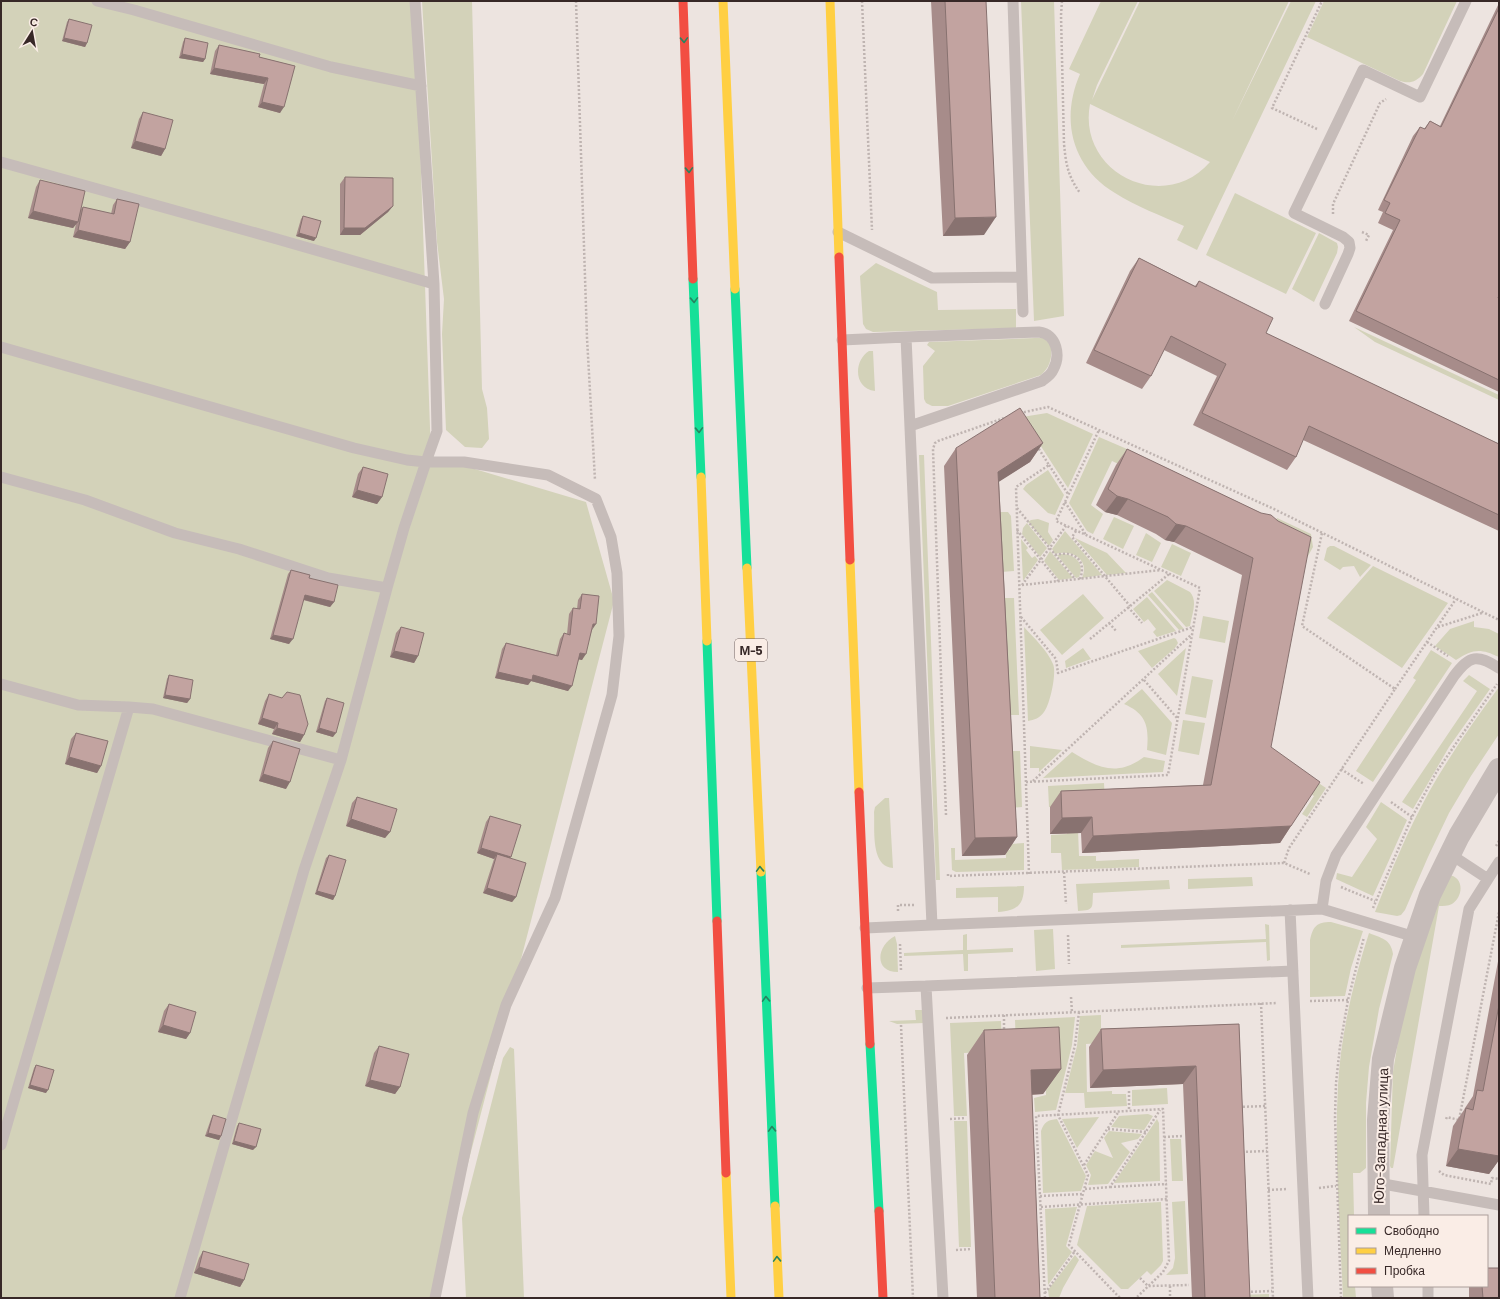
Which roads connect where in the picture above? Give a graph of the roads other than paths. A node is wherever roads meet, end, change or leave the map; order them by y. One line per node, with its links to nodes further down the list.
1 (97, 1): 8 (lane)
2 (414, 1): 8 (lane)
3 (683, 1): 48 (main road, one-way to 48)
4 (723, 1): 49 (main road, М-5, one-way to 4)
5 (830, 1): 10 (main road)
6 (1013, 1): 11 (lane)
7 (1466, 1): 13 (lane)
8 (421, 86): 12 (lane)
9 (1, 162): 12 (lane)
10 (838, 232): 11 (lane); 16 (main road)
11 (1022, 277): 14 (lane)
12 (434, 284): 19 (lane)
13 (1325, 304)
14 (1023, 312)
15 (906, 337): 16 (lane); 18 (lane); 18 (lane)
16 (842, 340): 33 (main road)
17 (1, 346): 19 (lane)
18 (910, 426): 32 (lane)
19 (426, 462): 21 (lane); 47 (lane)
20 (1, 477): 21 (lane)
21 (387, 588): 25 (lane)
22 (1499, 668): 30 (lane)
23 (1, 684): 24 (lane)
24 (129, 706): 25 (lane); 38 (lane)
25 (341, 760): 46 (lane)
26 (1499, 769): 27 (street, Юго-Западная улица)
27 (1450, 854): 29 (lane); 34 (street, Юго-Западная улица)
28 (1499, 862): 29 (lane)
29 (1488, 879): 40 (lane)
30 (1322, 909): 31 (lane); 34 (lane)
31 (1290, 910): 32 (lane); 35 (lane)
32 (932, 925): 33 (lane)
33 (865, 928): 37 (main road)
34 (1415, 937): 39 (street, Юго-Западная улица)
35 (1293, 971): 36 (lane); 52 (lane)
36 (926, 986): 37 (lane); 51 (lane)
37 (867, 988): 50 (main road)
38 (1, 1145)
39 (1378, 1183): 40 (lane); 42 (street, Юго-Западная улица)
40 (1423, 1192): 41 (lane); 43 (lane)
41 (1499, 1205)
42 (1379, 1215)
43 (1424, 1215)
44 (1382, 1287): 53 (street)
45 (1428, 1287): 54 (lane)
46 (180, 1298)
47 (435, 1298)
48 (731, 1298)
49 (779, 1298)
50 (883, 1298)
51 (943, 1298)
52 (1308, 1298)
53 (1383, 1298)
54 (1428, 1298)

